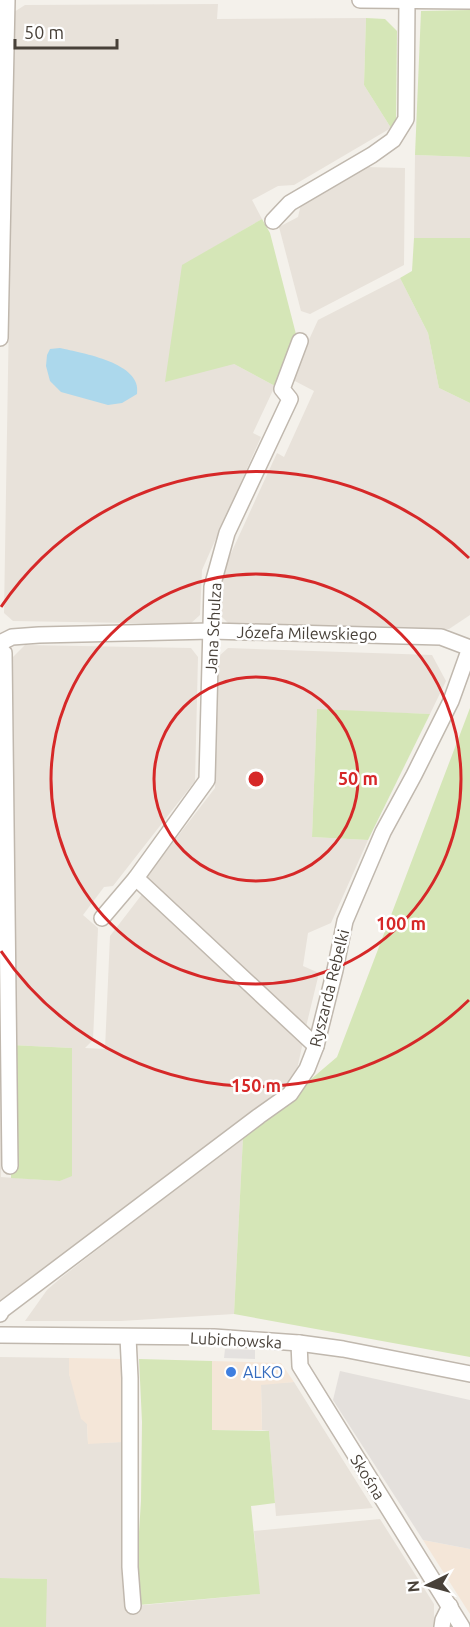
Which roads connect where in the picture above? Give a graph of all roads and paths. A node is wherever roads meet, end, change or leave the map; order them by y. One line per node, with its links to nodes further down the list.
1 (7, 0): 6 (street)
2 (360, 0): 3 (street)
3 (407, 1): 4 (street); 5 (street)
4 (470, 1)
5 (273, 221)
6 (0, 338)
7 (300, 341): 8 (street, Jana Schulza)
8 (212, 631): 9 (street, Józefa Milewskiego); 10 (street, Józefa Milewskiego); 12 (street, Jana Schulza)
9 (0, 643)
10 (470, 648): 14 (street, Ryszarda Rebelki)
11 (0, 650): 15 (street)
12 (136, 878): 13 (street, Jana Schulza); 14 (street)
13 (102, 918)
14 (316, 1046): 16 (street, Ryszarda Rebelki)
15 (10, 1166)
16 (0, 1314)
17 (0, 1335): 18 (street, Lubichowska)
18 (128, 1337): 19 (street, Lubichowska); 21 (street)
19 (299, 1343): 20 (street, Lubichowska); 22 (street, Skośna)
20 (470, 1374)
21 (133, 1606)
22 (450, 1606): 23 (street); 24 (street, Skośna)
23 (442, 1627)
24 (462, 1627)

